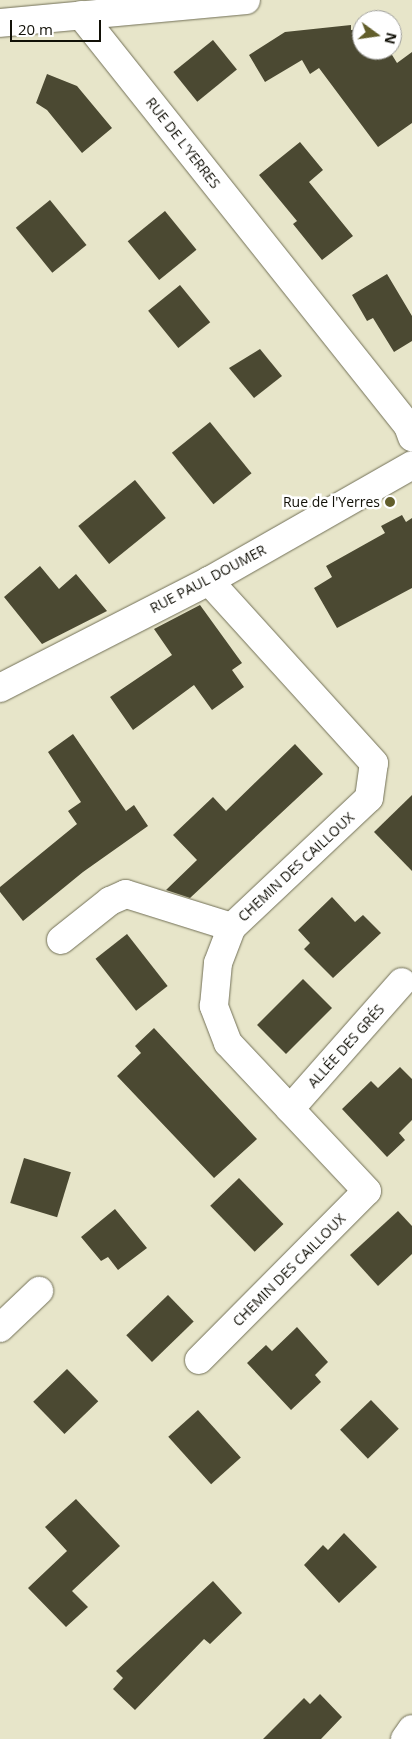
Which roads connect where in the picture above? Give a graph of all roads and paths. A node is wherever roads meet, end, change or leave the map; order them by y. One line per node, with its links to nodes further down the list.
1 (246, 0): 2 (street)
2 (81, 15): 3 (street); 4 (street, RUE DE L'YERRES)
3 (0, 23)
4 (412, 437)
5 (412, 465): 6 (street, RUE PAUL DOUMER)
6 (209, 581): 7 (street, RUE PAUL DOUMER); 8 (street, CHEMIN DES CAILLOUX)
7 (0, 688)
8 (232, 927): 9 (street); 11 (street, CHEMIN DES CAILLOUX)
9 (61, 940)
10 (402, 982): 11 (street, ALLÉE DES GRÉS)
11 (290, 1109): 14 (street, CHEMIN DES CAILLOUX)
12 (39, 1291): 13 (street)
13 (0, 1328)
14 (199, 1360)
15 (412, 1729): 16 (street)
16 (405, 1739)

